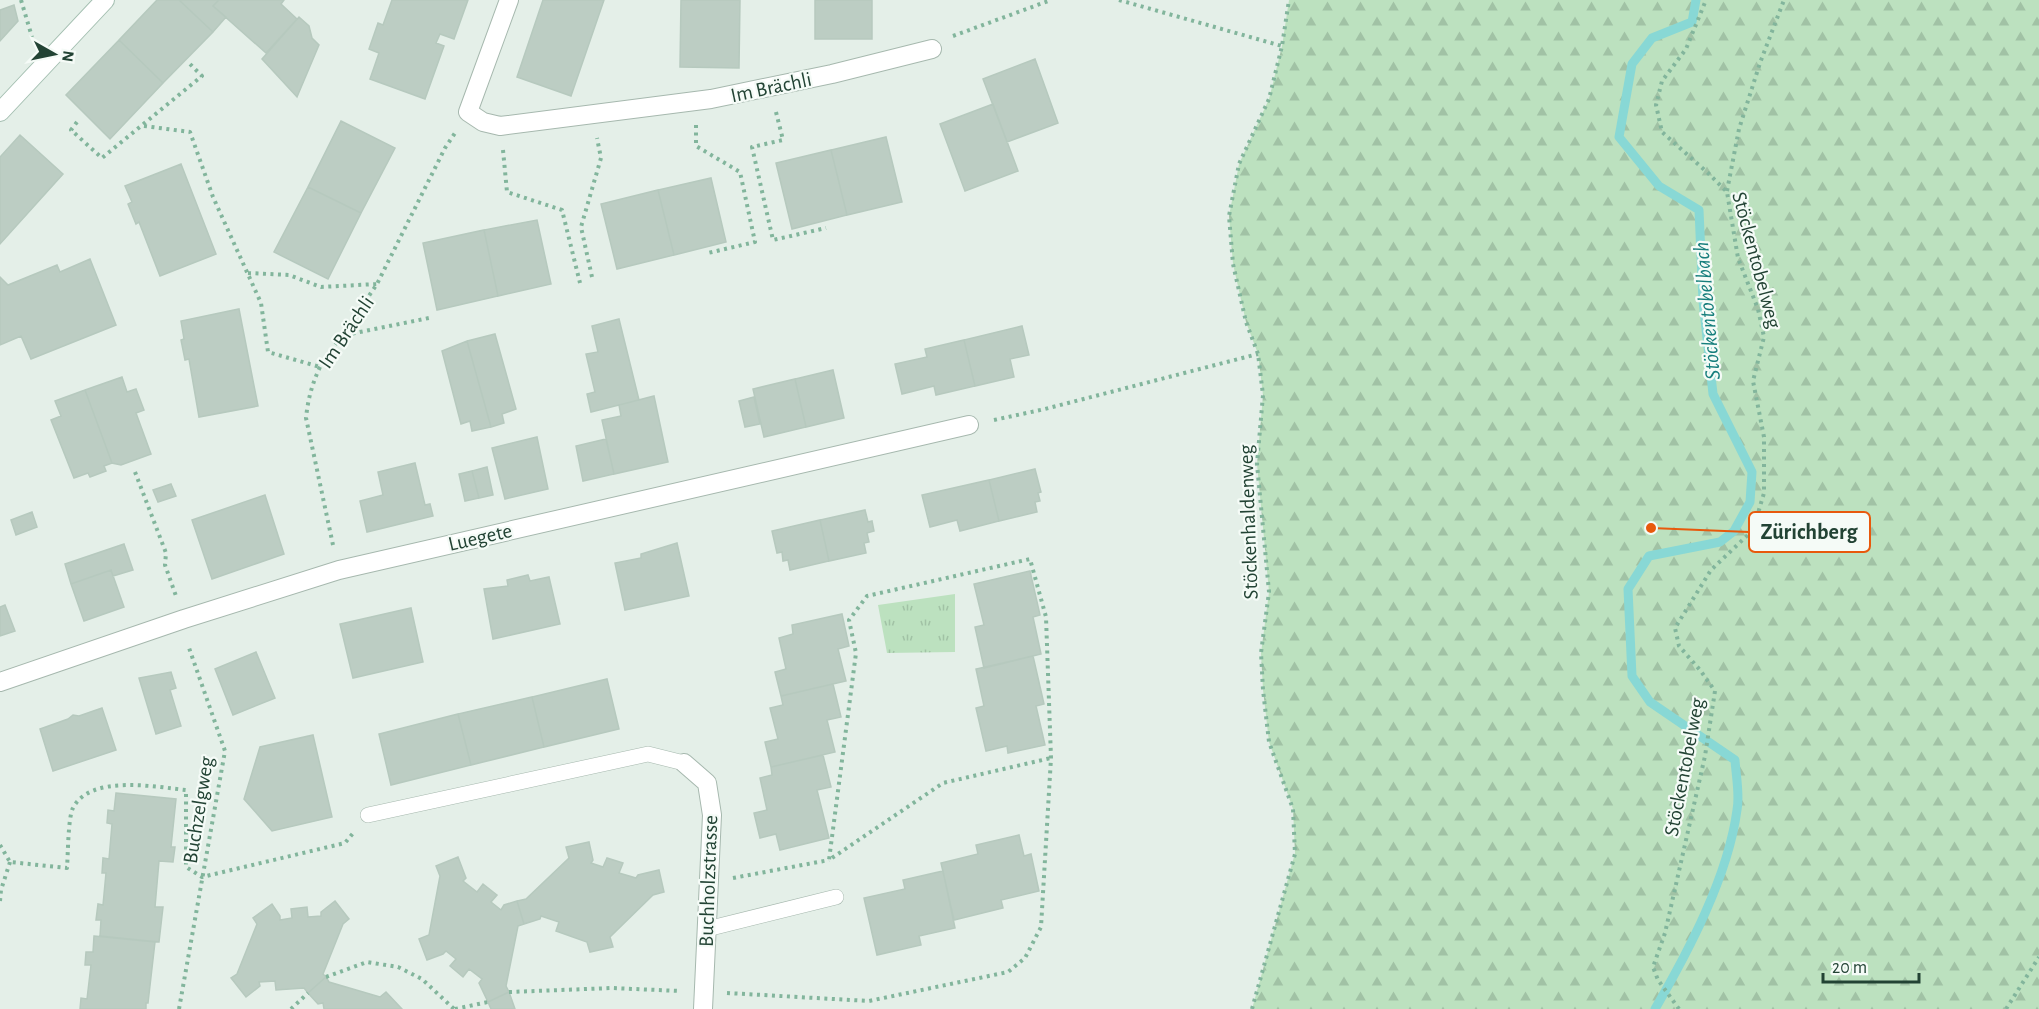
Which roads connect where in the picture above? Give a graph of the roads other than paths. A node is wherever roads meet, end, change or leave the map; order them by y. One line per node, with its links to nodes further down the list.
1 (105, 0): 4 (street)
2 (509, 0): 3 (street, Im Brächli)
3 (932, 49)
4 (0, 112)
5 (969, 425): 6 (street, Luegete)
6 (0, 682)
7 (684, 763): 8 (lane); 10 (street, Buchholzstrasse)
8 (368, 815)
9 (836, 897): 10 (lane)
10 (707, 929): 11 (street, Buchholzstrasse)
11 (704, 1001)

